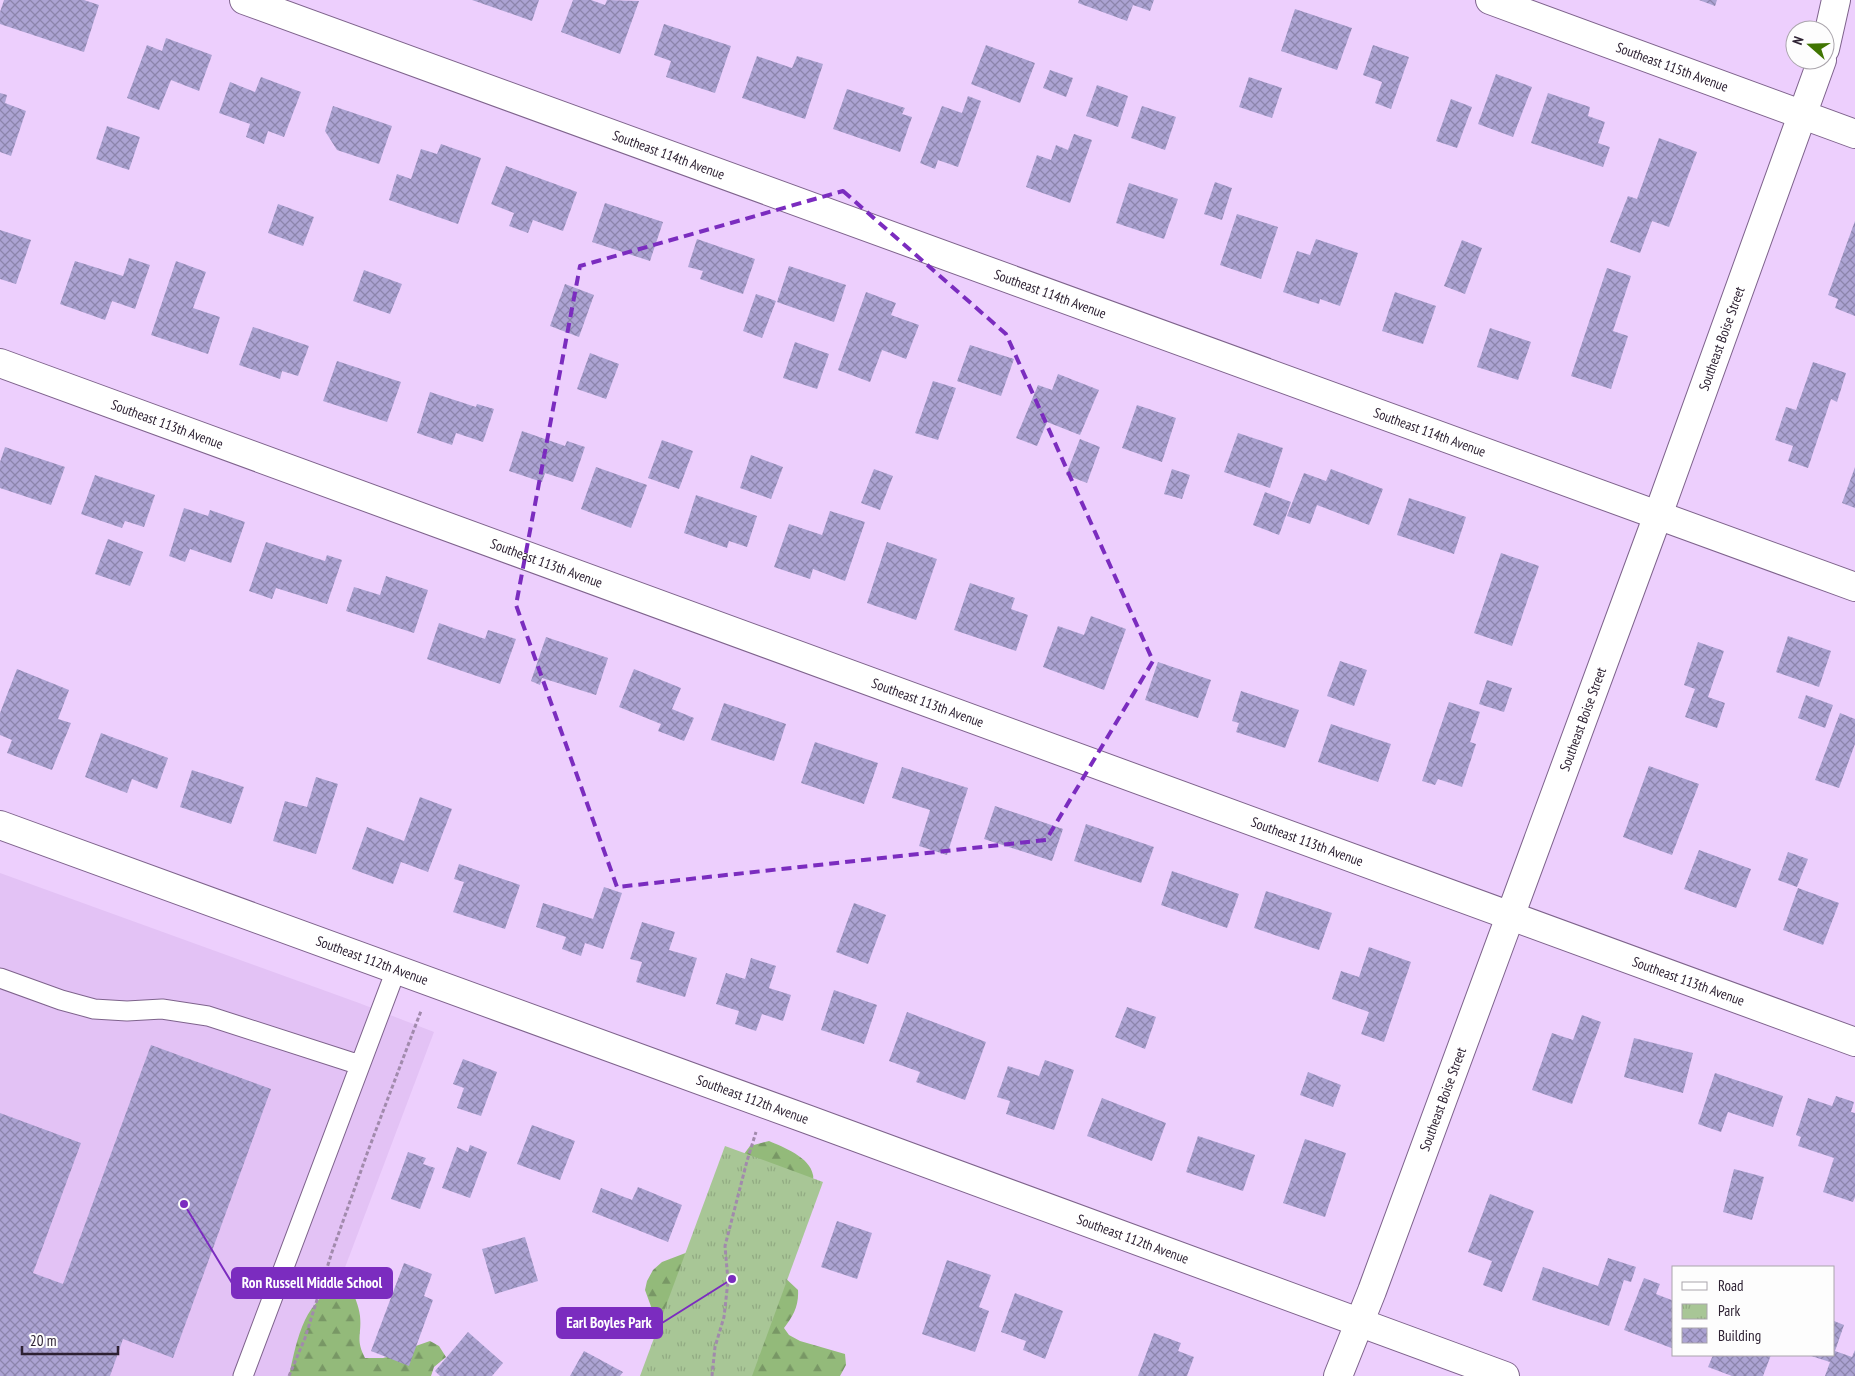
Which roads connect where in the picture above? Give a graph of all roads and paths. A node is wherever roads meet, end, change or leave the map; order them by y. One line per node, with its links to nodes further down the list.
1 (244, 0): 9 (street, Southeast 114th Avenue)
2 (1490, 0): 6 (street, Southeast 115th Avenue)
3 (1836, 0): 4 (street)
4 (1831, 20)
5 (1818, 70): 6 (street, Southeast Boise Street)
6 (1803, 114): 7 (street, Southeast 115th Avenue); 9 (street, Southeast Boise Street)
7 (1855, 134)
8 (0, 363): 12 (street, Southeast 113th Avenue)
9 (1658, 515): 10 (street, Southeast 114th Avenue); 12 (street, Southeast Boise Street)
10 (1855, 587)
11 (0, 825): 13 (street, Southeast 112th Avenue)
12 (1509, 916): 16 (street, Southeast 113th Avenue); 19 (street, Southeast Boise Street)
13 (396, 970): 15 (street, Southeast 112th Avenue); 17 (lane)
14 (0, 978): 17 (lane)
15 (432, 983): 18 (street, Southeast 112th Avenue); 21 (path)
16 (1855, 1042)
17 (360, 1064): 20 (lane)
18 (767, 1103): 19 (street, Southeast 112th Avenue); 22 (path)
19 (1359, 1322): 23 (street, Southeast Boise Street); 24 (street, Southeast 112th Avenue)
20 (243, 1376)
21 (290, 1376)
22 (712, 1376)
23 (1338, 1376)
24 (1505, 1376)

